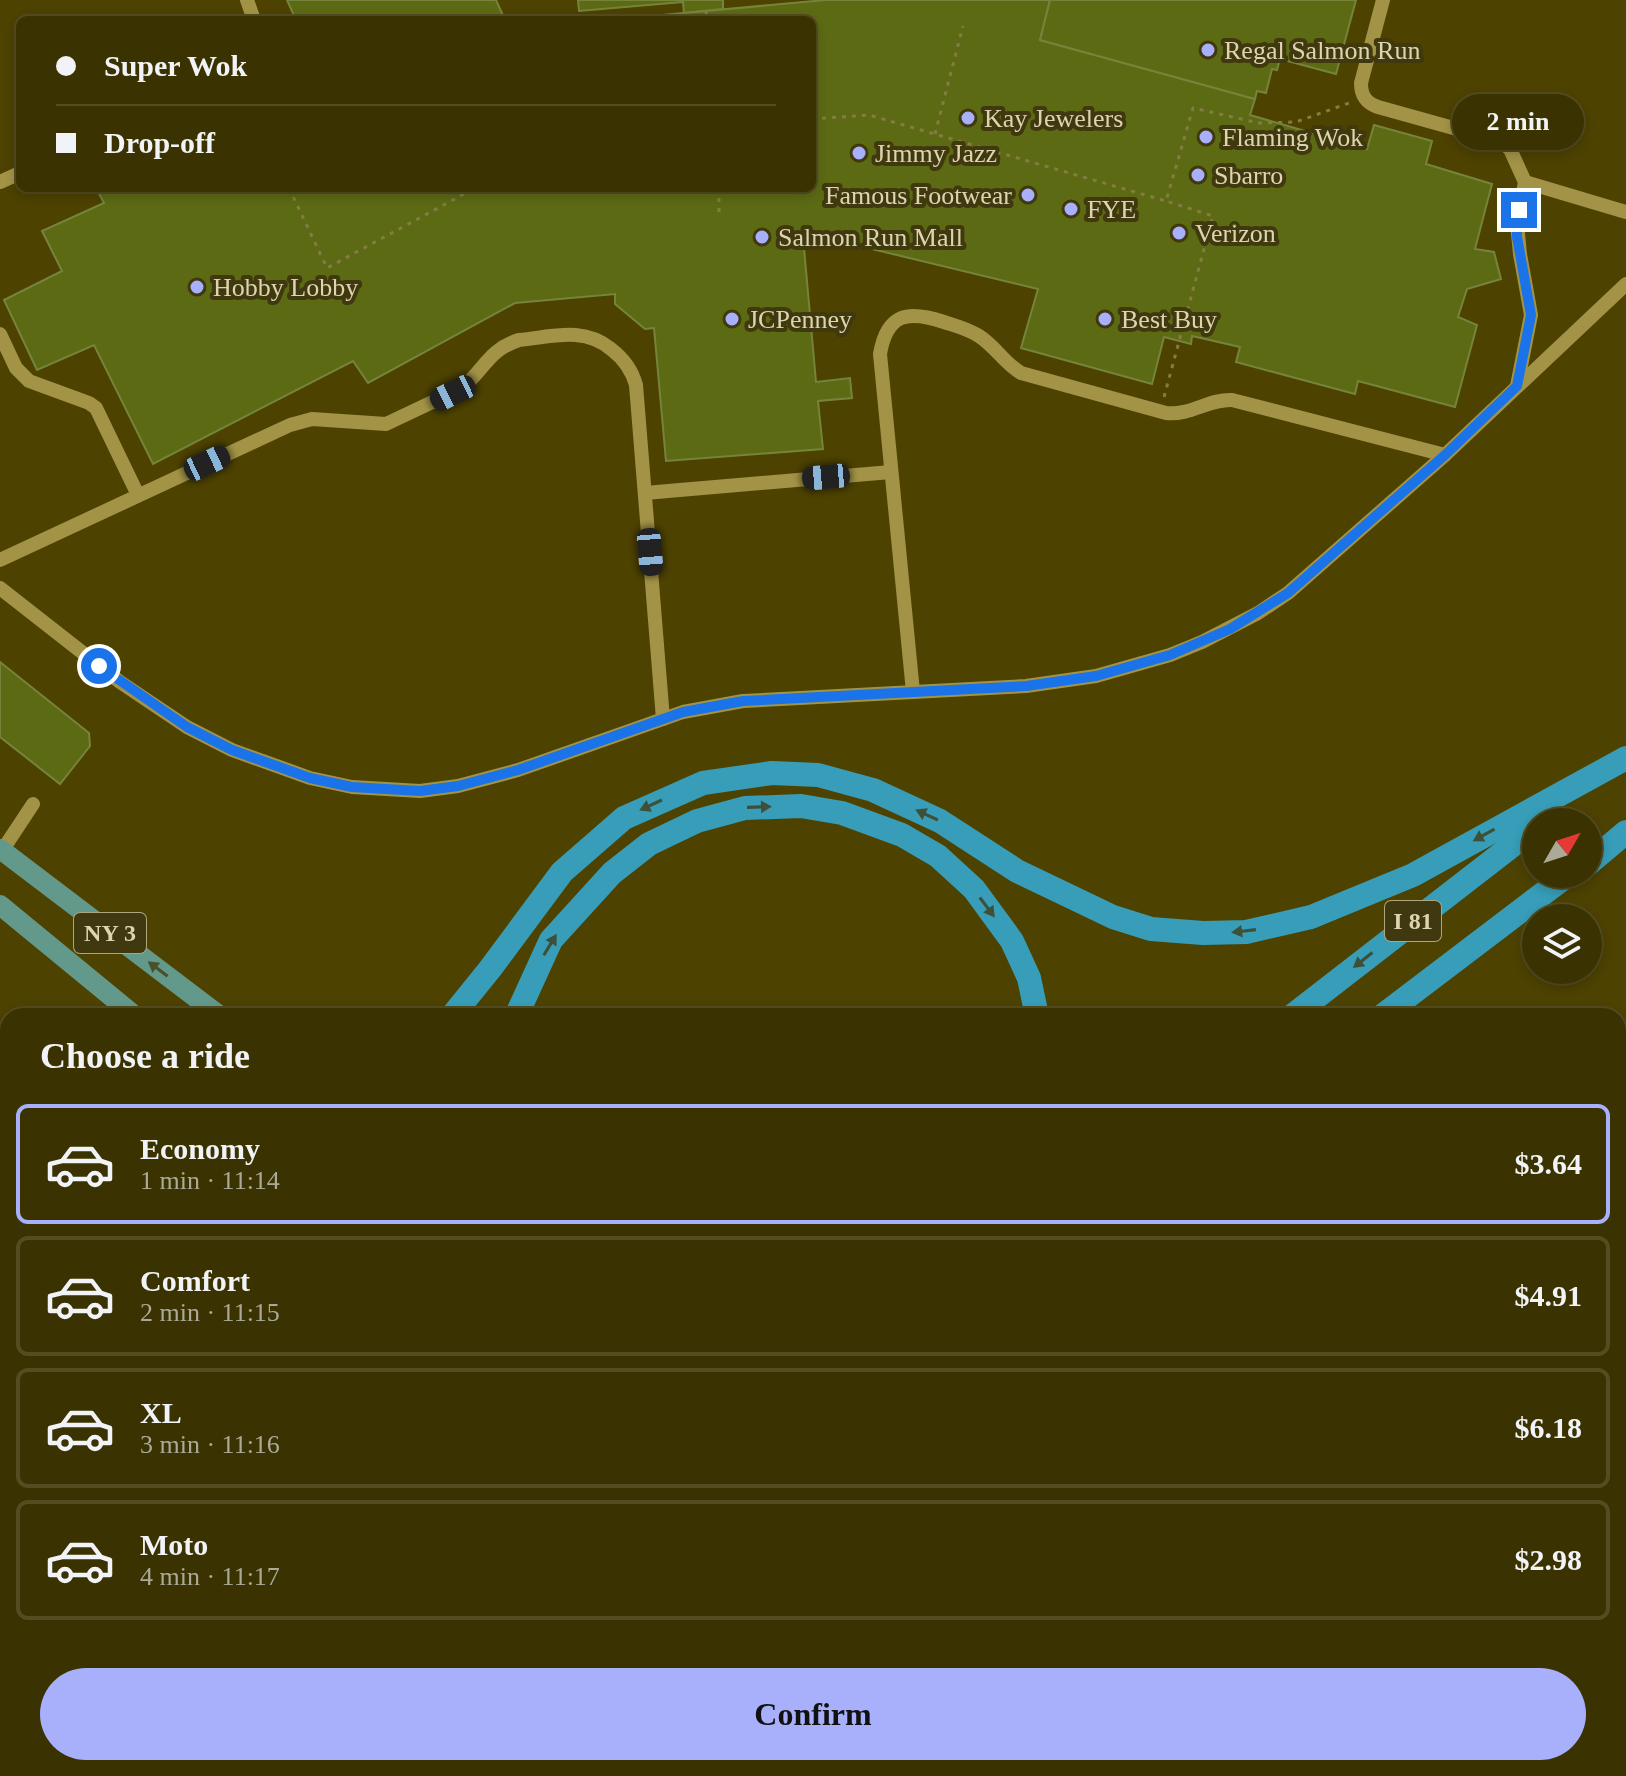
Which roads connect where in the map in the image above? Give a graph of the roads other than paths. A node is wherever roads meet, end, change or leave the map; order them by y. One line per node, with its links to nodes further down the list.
1 (1383, 0): 2 (street)
2 (1525, 182): 3 (street); 6 (street)
3 (1626, 212)
4 (1626, 284): 6 (street)
5 (0, 334): 10 (street)
6 (1517, 386): 7 (street)
7 (1445, 455): 8 (street); 13 (street)
8 (891, 472): 9 (street); 13 (street)
9 (645, 493): 10 (street); 14 (street)
10 (138, 495): 11 (street)
11 (0, 560)
12 (0, 588): 14 (street)
13 (913, 692): 14 (street)
14 (663, 719)
15 (1626, 758): 17 (highway); 27 (highway, one-way to 27)
16 (33, 804): 20 (street)
17 (1561, 808)
18 (1626, 832): 21 (highway)
19 (1522, 838): 30 (highway, I 81, one-way to 30)
20 (1, 850): 26 (main road, NY 3, one-way to 20)
21 (1602, 851)
22 (1551, 888): 31 (highway, I 81)
23 (1559, 888): 32 (highway)
24 (0, 905): 25 (main road, NY 3)
25 (125, 1008)
26 (209, 1008)
27 (458, 1008)
28 (520, 1008): 29 (highway, one-way to 29)
29 (1035, 1008)
30 (1302, 1008)
31 (1393, 1008)
32 (1415, 1008)

